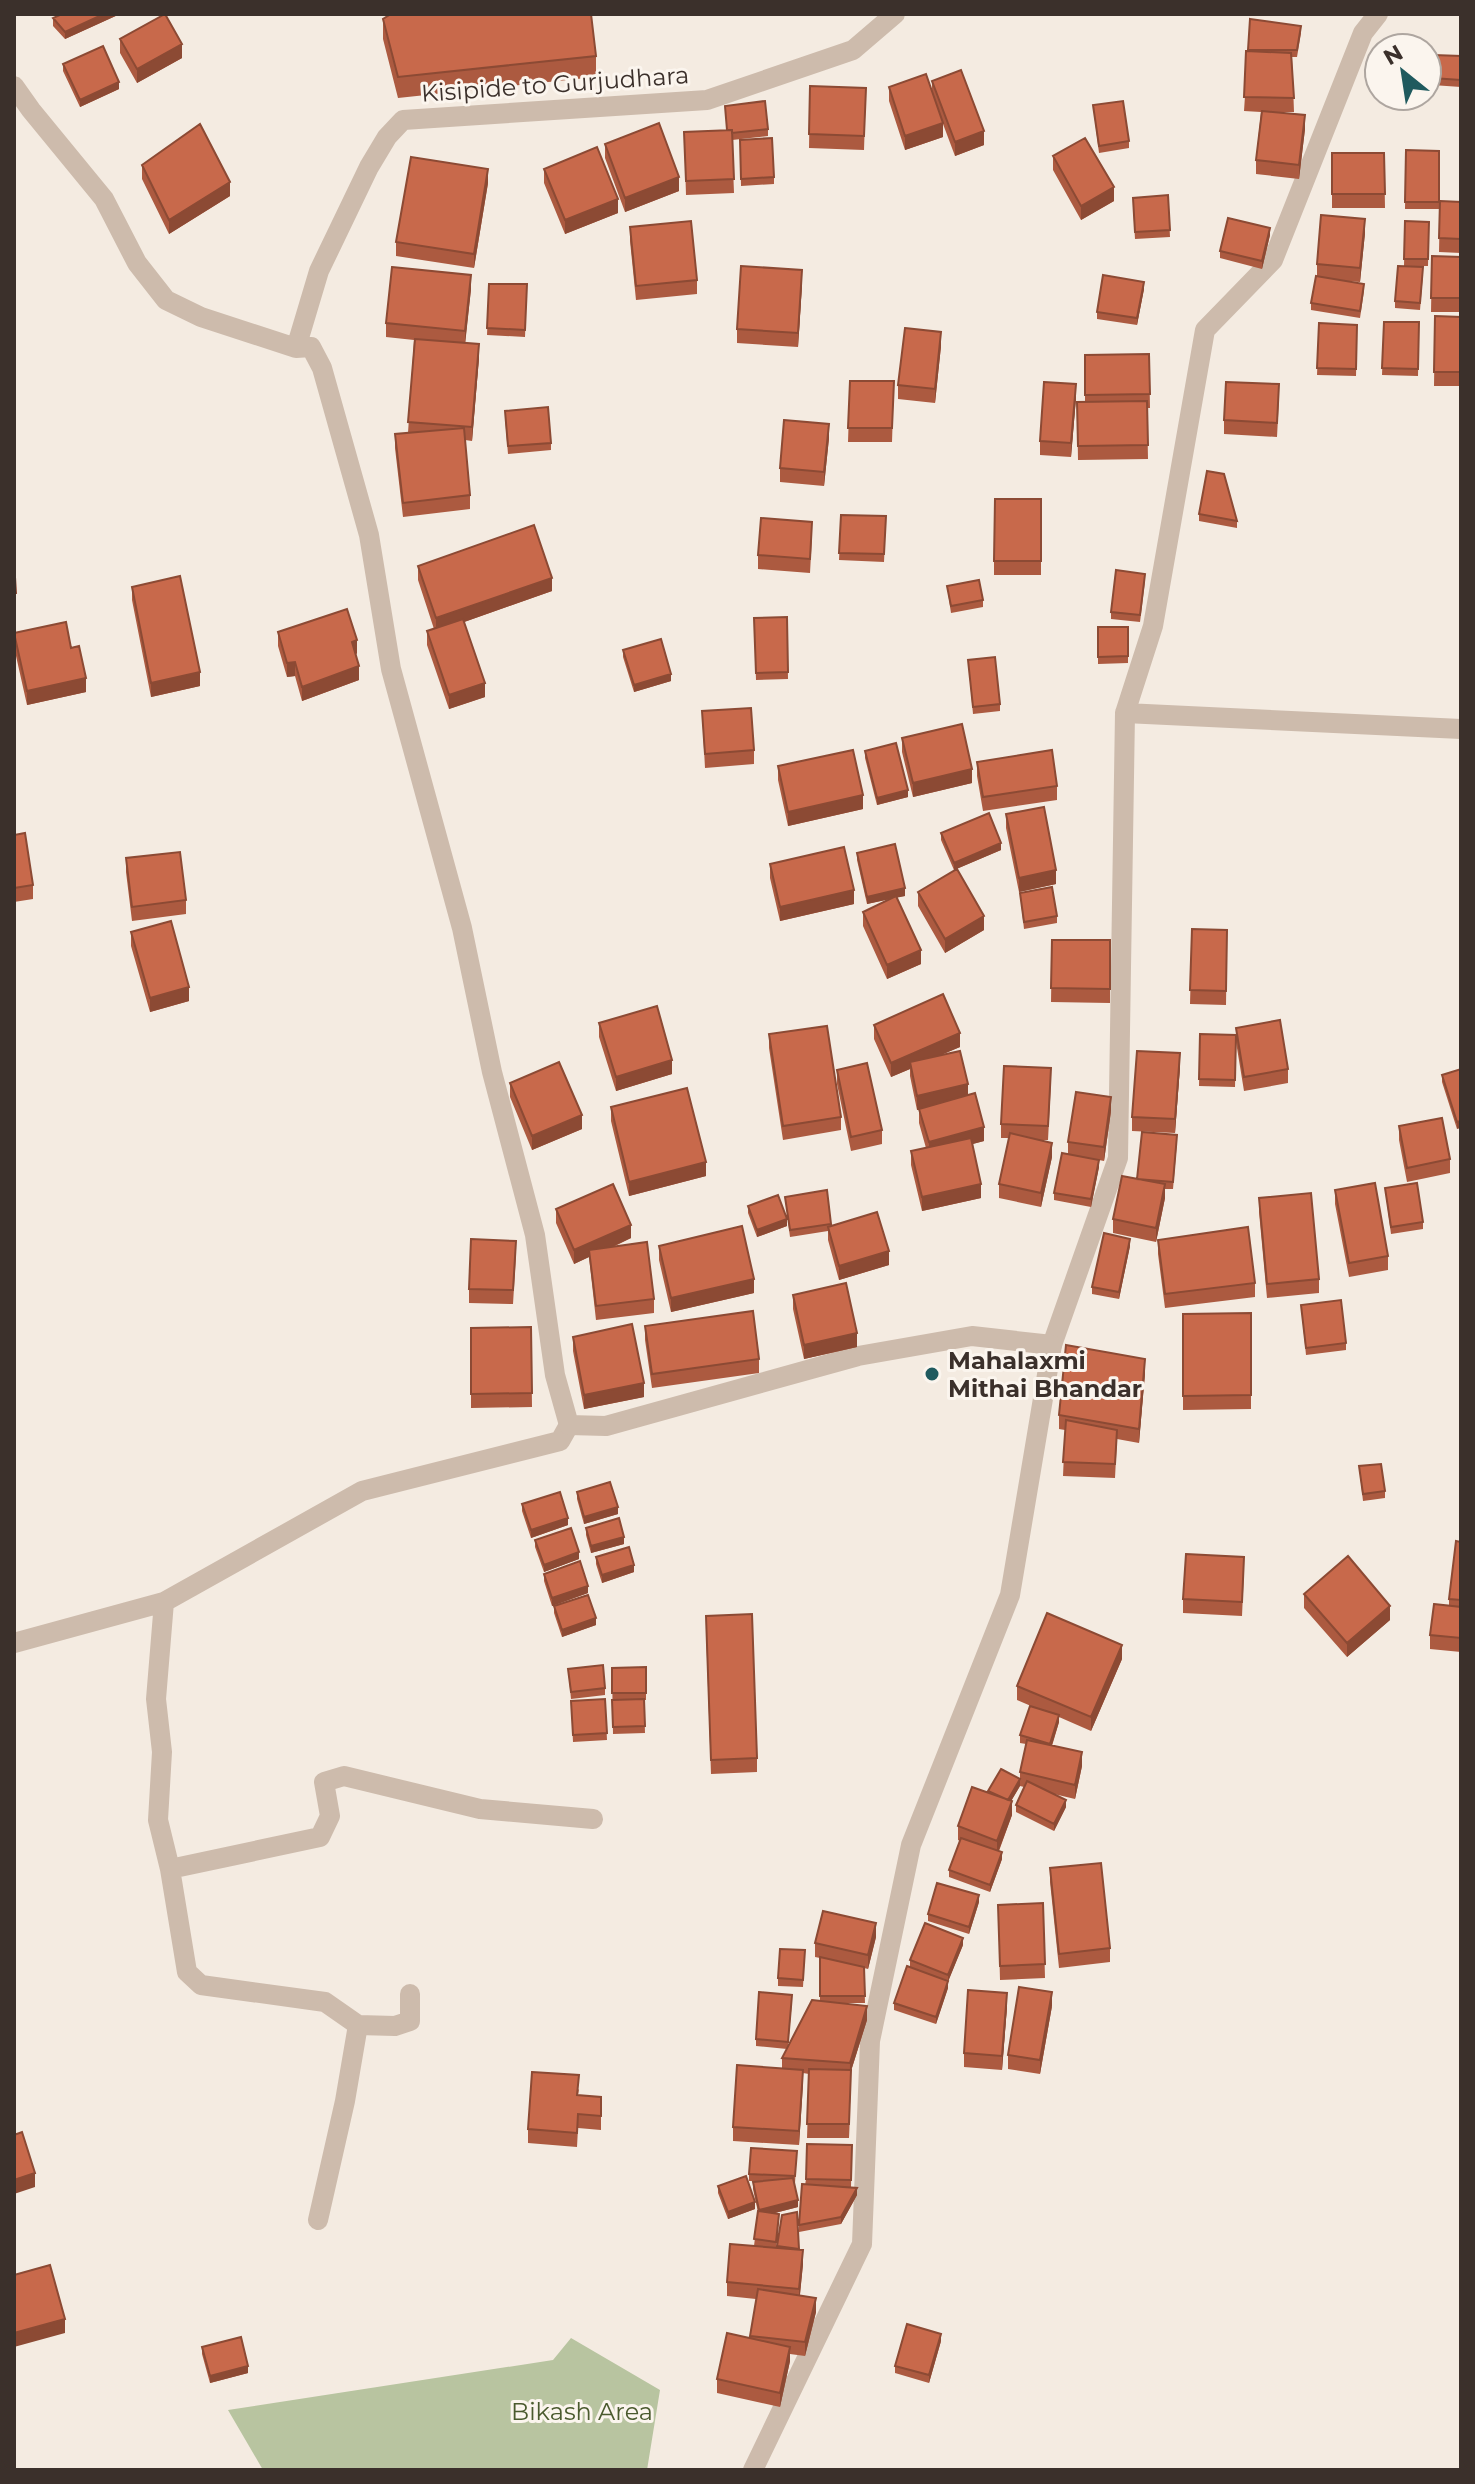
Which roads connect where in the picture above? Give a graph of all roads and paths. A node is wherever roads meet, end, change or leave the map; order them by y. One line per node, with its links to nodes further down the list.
1 (895, 14): 4 (street, Kisipide to Gurjudhara)
2 (1378, 14): 5 (street)
3 (14, 86): 4 (street)
4 (296, 348): 8 (street)
5 (1125, 713): 6 (street); 7 (street)
6 (1461, 729)
7 (1052, 1345): 8 (street); 16 (street)
8 (569, 1425): 9 (street)
9 (164, 1602): 10 (street); 12 (street)
10 (14, 1643)
11 (593, 1819): 12 (street)
12 (170, 1869): 14 (street)
13 (410, 1994): 14 (street)
14 (358, 2025): 15 (street)
15 (318, 2220)
16 (753, 2470)

